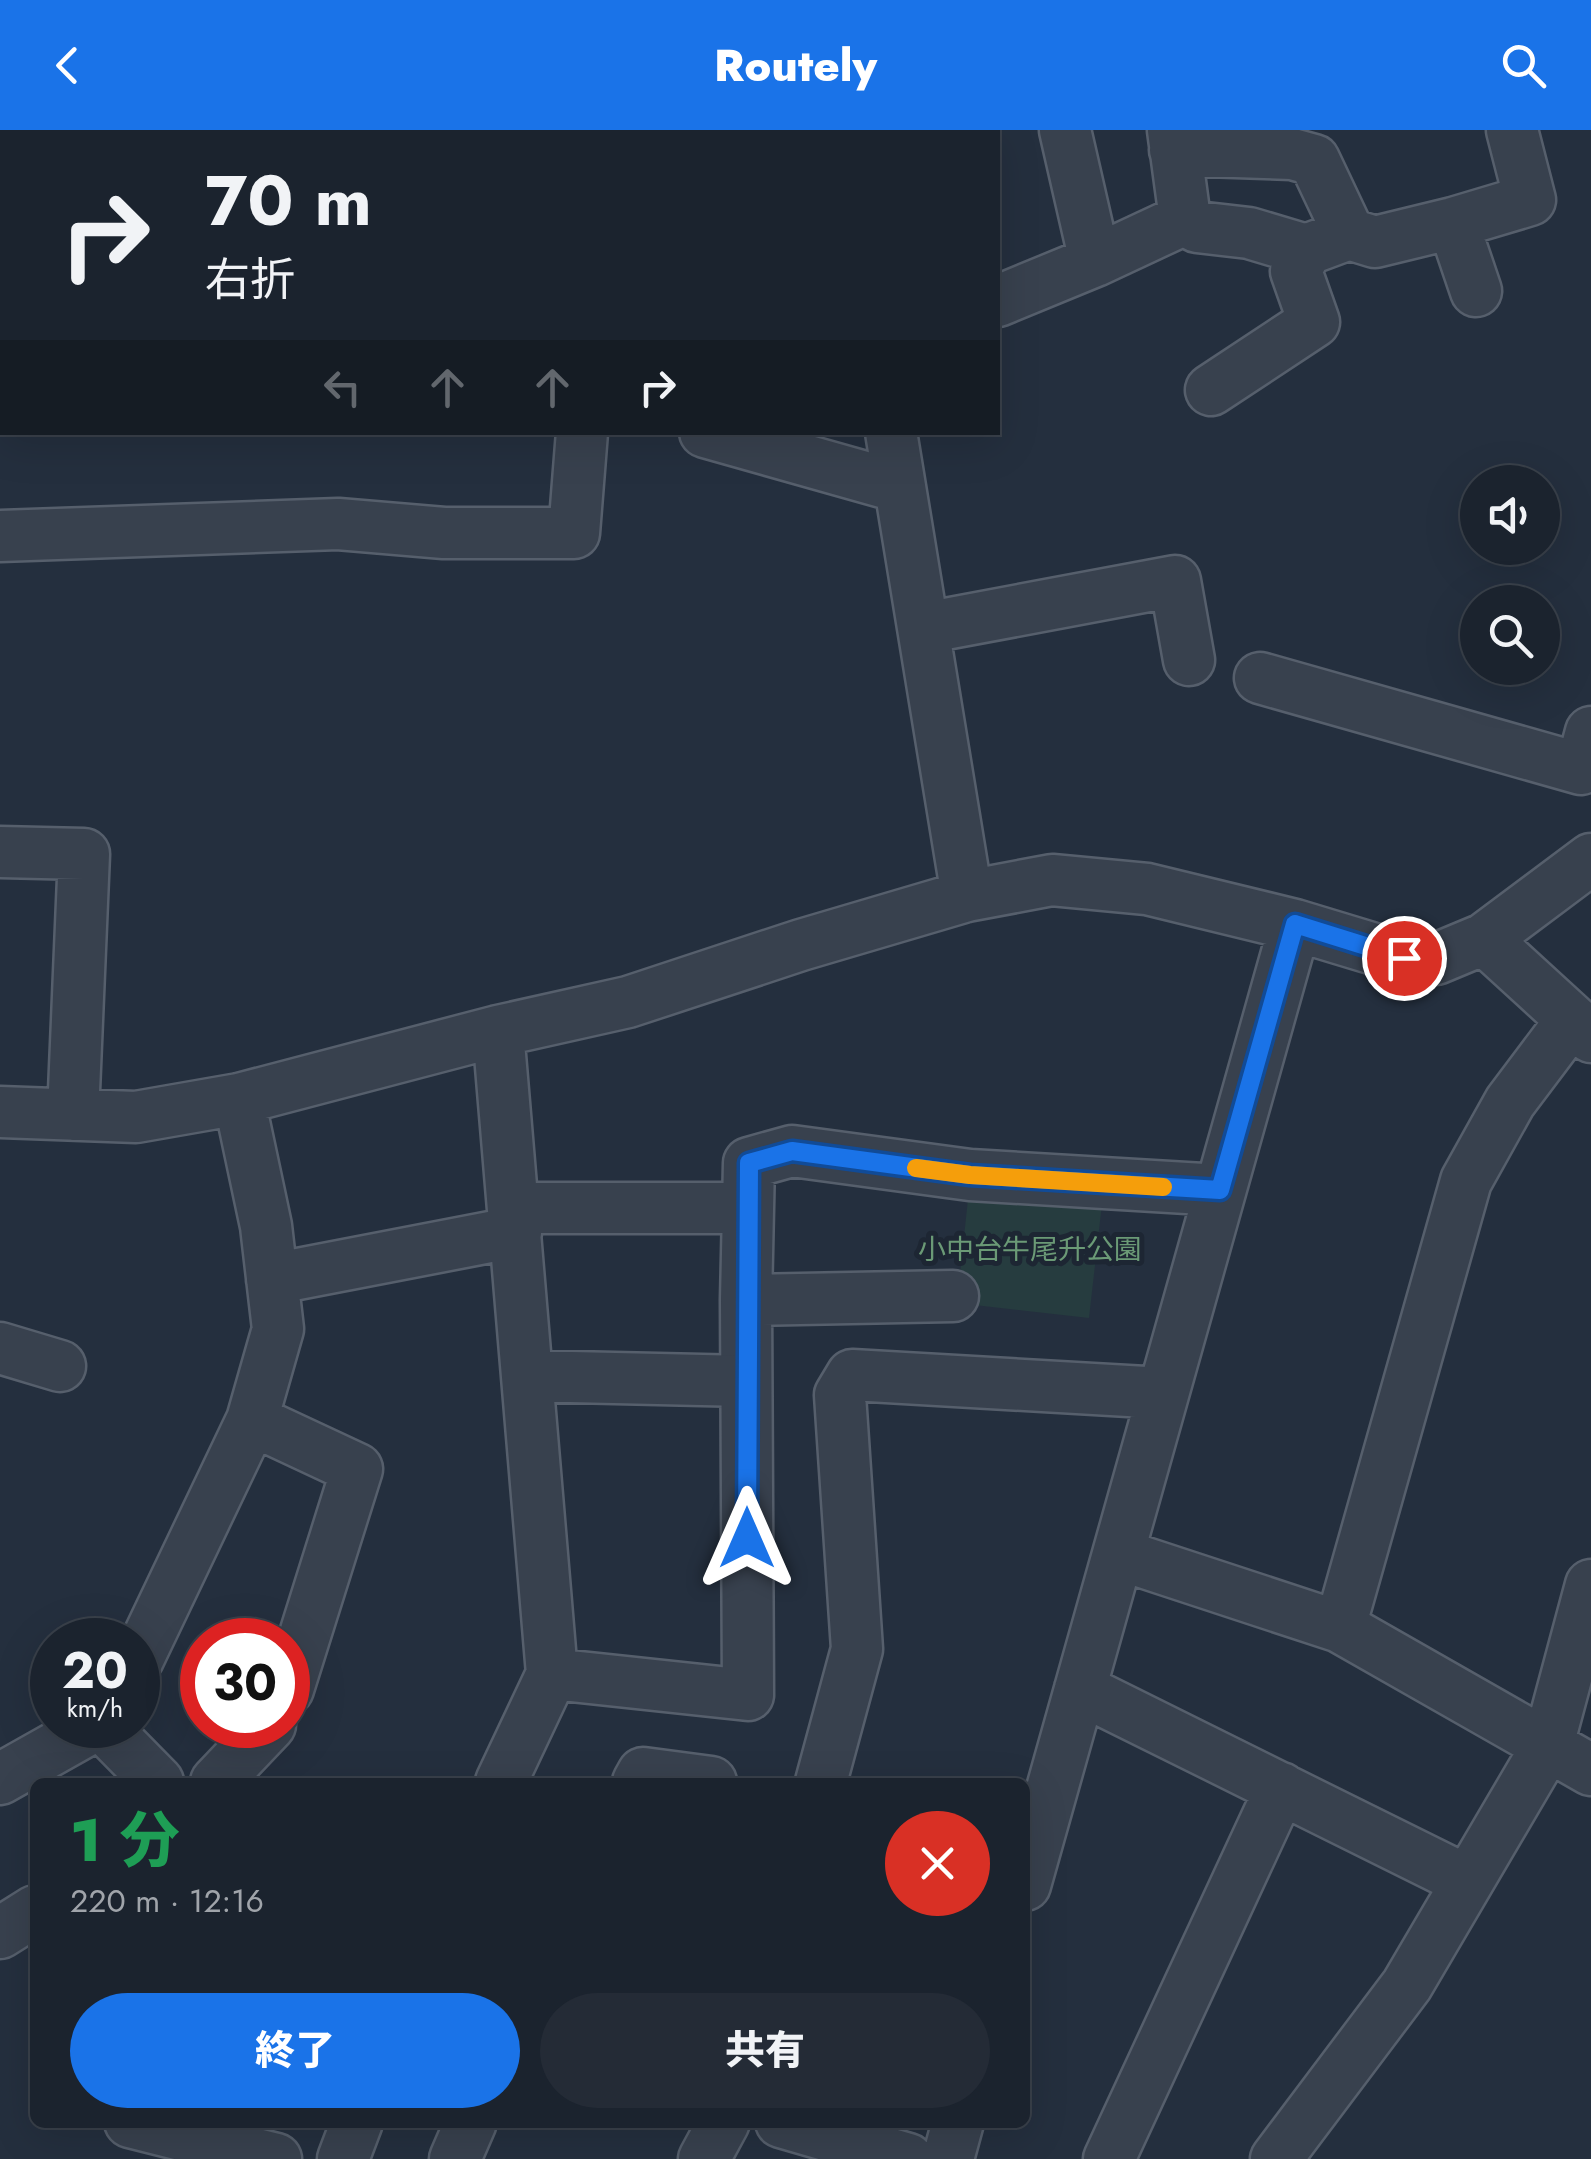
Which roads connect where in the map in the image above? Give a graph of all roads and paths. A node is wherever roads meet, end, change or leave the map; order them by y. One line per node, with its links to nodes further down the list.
1 (1066, 130): 7 (street)
2 (1512, 130): 5 (street)
3 (1174, 140): 4 (street); 6 (street)
4 (1185, 219): 6 (street); 7 (street)
5 (1452, 223): 6 (street); 8 (street)
6 (1328, 242): 10 (street)
7 (1094, 261): 9 (street)
8 (1476, 291)
9 (1000, 300)
10 (1212, 390)
11 (582, 435): 15 (street)
12 (715, 435): 14 (street)
13 (891, 435): 14 (street)
14 (900, 488): 16 (street)
15 (0, 536)
16 (924, 628): 17 (street); 22 (street)
17 (1189, 660)
18 (1260, 678): 19 (street)
19 (1591, 732)
20 (0, 852): 29 (street)
21 (1591, 859): 24 (street)
22 (967, 896): 23 (street); 26 (street)
23 (1295, 924): 24 (street); 30 (street)
24 (1484, 939): 25 (street)
25 (1581, 1029): 46 (street)
26 (498, 1031): 27 (street); 32 (street)
27 (239, 1099): 29 (street); 33 (street)
28 (0, 1112): 29 (street)
29 (73, 1115)
30 (1220, 1190): 31 (street); 40 (street)
31 (747, 1208): 32 (street); 35 (street)
32 (516, 1220): 33 (street); 38 (street)
33 (272, 1279): 41 (street)
34 (953, 1296): 35 (street)
35 (746, 1300): 39 (street)
36 (0, 1348): 37 (street)
37 (60, 1366)
38 (527, 1376): 39 (street); 47 (street)
39 (746, 1381): 47 (street)
40 (1163, 1394): 42 (street); 59 (street)
41 (252, 1420): 44 (street); 45 (street)
42 (1118, 1554): 46 (street); 48 (street)
43 (1591, 1586): 49 (street)
44 (158, 1618)
45 (310, 1618)
46 (1340, 1627): 49 (street)
47 (552, 1674): 56 (street)
48 (1080, 1689): 61 (street); 62 (street)
49 (1548, 1745): 53 (street); 63 (street)
50 (57, 1748): 60 (street)
51 (123, 1748): 54 (street)
52 (248, 1748): 55 (street)
53 (1591, 1770)
54 (154, 1778)
55 (220, 1778)
56 (504, 1778)
57 (640, 1778): 58 (street)
58 (680, 1778)
59 (822, 1778)
60 (0, 1779)
61 (1280, 1788): 63 (street); 80 (street)
62 (1030, 1867)
63 (1467, 1881): 81 (street)
64 (30, 1914): 65 (street)
65 (0, 1933)
66 (126, 2128): 73 (street)
67 (152, 2128): 74 (street)
68 (355, 2128): 75 (street)
69 (468, 2128): 76 (street)
70 (721, 2128): 77 (street)
71 (802, 2128): 78 (street)
72 (956, 2128): 79 (street)
73 (118, 2159)
74 (276, 2159)
75 (343, 2159)
76 (455, 2159)
77 (704, 2159)
78 (908, 2159)
79 (948, 2159)
80 (1110, 2159)
81 (1276, 2159)

